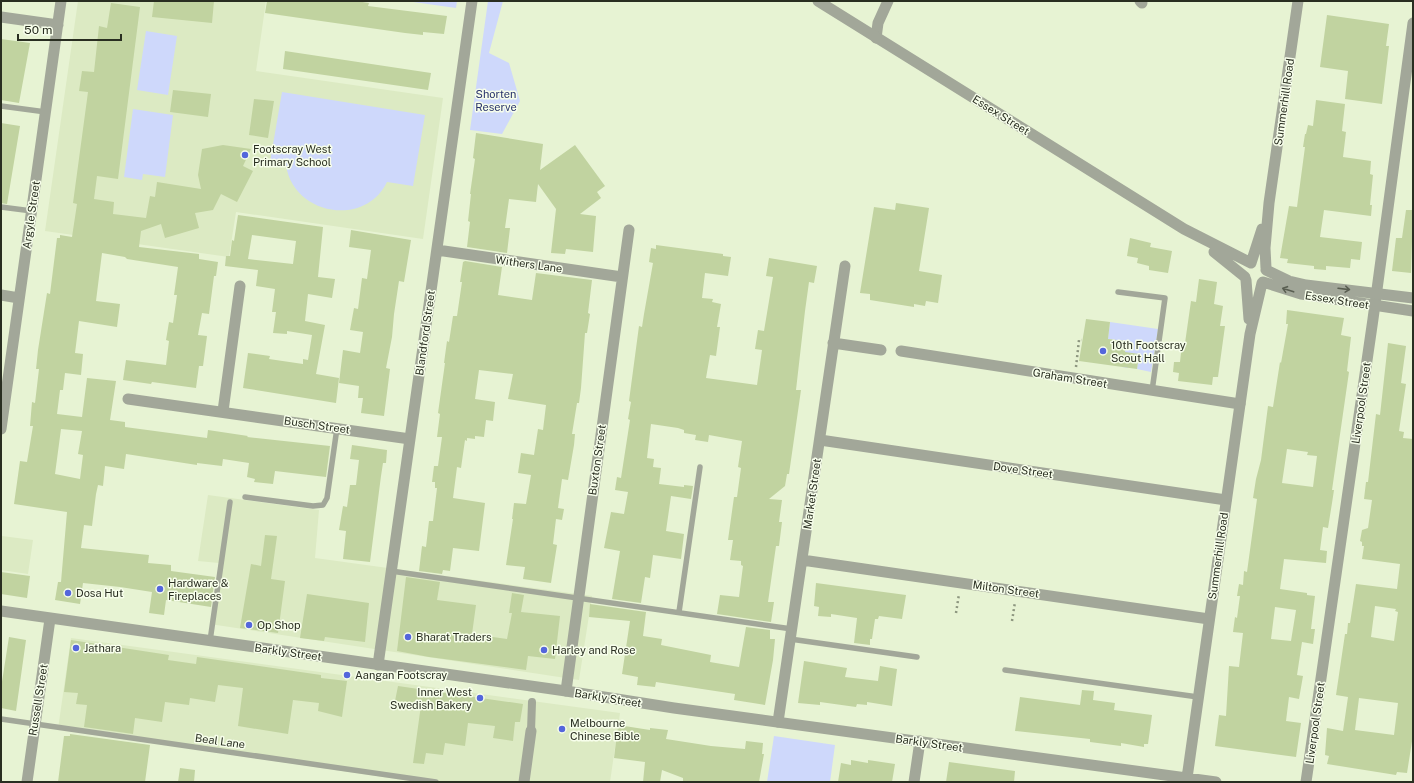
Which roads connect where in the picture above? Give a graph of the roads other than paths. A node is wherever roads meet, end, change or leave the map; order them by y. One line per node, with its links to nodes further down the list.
1 (61, 1): 8 (street, Argyle Street)
2 (472, 1): 17 (street, Blandford Street)
3 (818, 1): 9 (street, Essex Street)
4 (888, 1): 9 (street)
5 (1298, 1): 12 (street, Summerhill Road)
6 (1, 17): 8 (street)
7 (1413, 23): 26 (street, Liverpool Street)
8 (58, 25): 11 (street, Argyle Street)
9 (876, 38): 15 (street, Essex Street)
10 (1, 106): 11 (lane)
11 (46, 112): 14 (street, Argyle Street)
12 (1269, 203): 18 (street, Summerhill Road); 20 (street, Summerhill Road)
13 (1, 207): 14 (lane)
14 (32, 211): 28 (street, Argyle Street)
15 (1184, 229): 18 (street, Essex Street); 22 (street, Essex Street)
16 (629, 230): 21 (street, Buxton Street)
17 (437, 250): 21 (street, Withers Lane); 42 (street, Blandford Street)
18 (1251, 263): 20 (street); 22 (street)
19 (844, 266): 33 (street, Market Street)
20 (1266, 269): 23 (street); 26 (street, Essex Street, one-way to 26)
21 (622, 277): 50 (street, Buxton Street)
22 (1246, 278): 23 (street); 32 (street, Summerhill Road)
23 (1262, 283): 30 (street, Essex Street, one-way to 23); 32 (street, Summerhill Road)
24 (240, 286): 39 (street)
25 (1118, 292): 36 (lane)
26 (1376, 293): 29 (street, Essex Street); 30 (street, Liverpool Street)
27 (1, 295): 28 (street)
28 (19, 298): 41 (street, Argyle Street)
29 (1413, 298)
30 (1375, 306): 31 (street, Essex Street); 74 (street, Liverpool Street)
31 (1413, 311)
32 (1250, 334): 38 (street, Summerhill Road)
33 (833, 343): 34 (street); 43 (street, Market Street)
34 (882, 350)
35 (901, 351): 36 (street, Graham Street)
36 (1152, 391): 38 (street, Graham Street)
37 (128, 399): 39 (street, Busch Street)
38 (1240, 404): 46 (street, Summerhill Road)
39 (223, 411): 40 (street, Busch Street)
40 (337, 428): 42 (street, Busch Street); 45 (lane)
41 (1, 429)
42 (410, 439): 49 (street, Blandford Street)
43 (820, 440): 46 (street, Dove Street); 48 (street, Market Street)
44 (700, 467): 52 (lane)
45 (245, 497)
46 (1226, 500): 54 (street, Summerhill Road)
47 (230, 502): 56 (lane)
48 (802, 560): 54 (street, Milton Street); 55 (street, Market Street)
49 (391, 572): 50 (lane); 58 (street, Blandford Street)
50 (578, 598): 52 (lane); 60 (street, Buxton Street)
51 (1, 612): 53 (street, Barkly Street)
52 (679, 612): 55 (lane)
53 (50, 619): 56 (street, Barkly Street); 65 (street, Russell Street)
54 (1209, 619): 61 (street, Summerhill Road)
55 (791, 634): 57 (lane); 64 (street, Market Street)
56 (210, 641): 58 (street, Barkly Street)
57 (917, 657)
58 (378, 665): 60 (street, Barkly Street)
59 (1005, 670): 61 (lane)
60 (566, 691): 64 (street, Barkly Street)
61 (1198, 697): 68 (street, Summerhill Road)
62 (532, 702): 66 (street)
63 (1, 719): 65 (lane, Beal Lane)
64 (778, 722): 67 (street, Barkly Street)
65 (34, 724): 69 (street, Russell Street); 70 (lane, Beal Lane)
66 (531, 731): 71 (street)
67 (920, 741): 68 (street, Barkly Street); 72 (street)
68 (1187, 778): 73 (street, Barkly Street)
69 (27, 782)
70 (436, 782)
71 (524, 782)
72 (914, 782)
73 (1216, 782)
74 (1306, 782)

